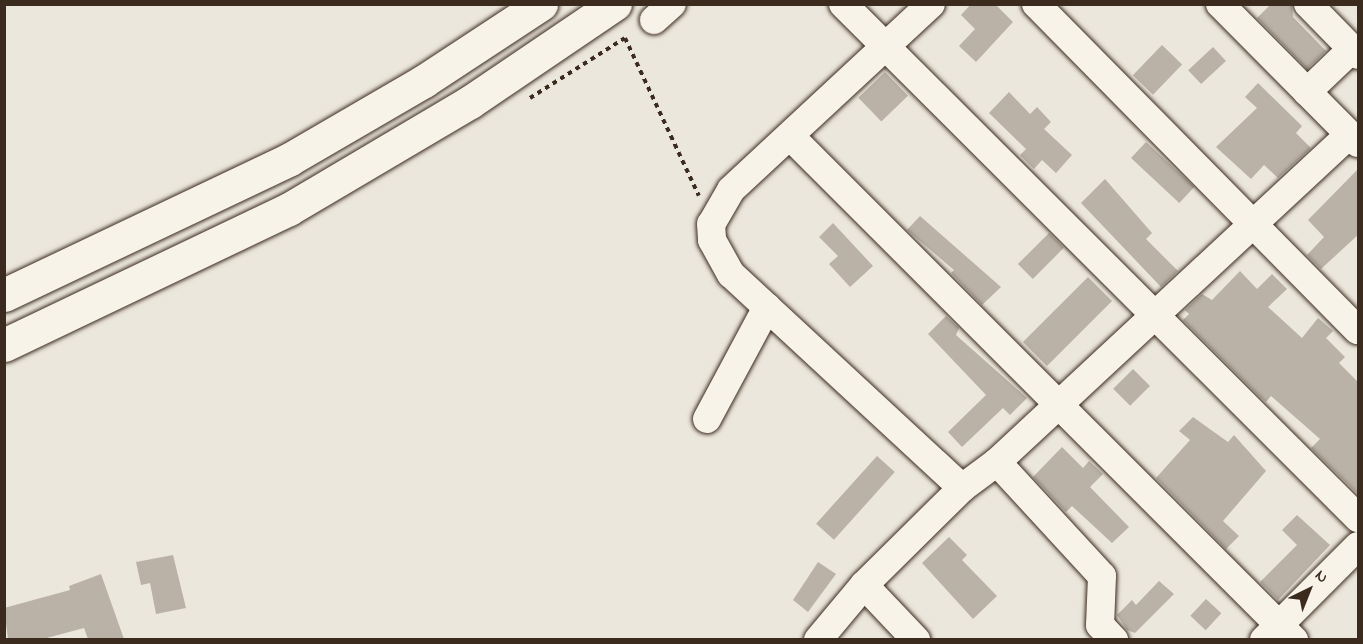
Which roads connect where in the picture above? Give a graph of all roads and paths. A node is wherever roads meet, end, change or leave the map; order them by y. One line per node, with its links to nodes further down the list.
1 (541, 4): 16 (main road)
2 (615, 4): 20 (main road)
3 (843, 4): 8 (street)
4 (931, 4): 8 (street)
5 (1036, 4): 15 (street)
6 (1220, 4): 10 (street)
7 (1308, 4): 9 (street)
8 (886, 47): 12 (street); 18 (street)
9 (1355, 52): 10 (street)
10 (1307, 92): 13 (street)
11 (520, 104): 14 (path)
12 (790, 136): 14 (street); 21 (street)
13 (1354, 139): 15 (street)
14 (711, 224): 17 (street)
15 (1252, 225): 18 (street); 19 (street)
16 (4, 295)
17 (767, 308): 22 (street); 24 (street)
18 (1155, 315): 21 (street); 25 (street)
19 (1359, 330)
20 (4, 345)
21 (1058, 405): 23 (street); 28 (street)
22 (707, 419)
23 (997, 462): 24 (street); 31 (street)
24 (962, 488): 27 (street)
25 (1359, 518)
26 (1359, 546): 28 (street)
27 (864, 585): 29 (street); 30 (street)
28 (1279, 635)
29 (818, 639)
30 (916, 639)
31 (1114, 639)

